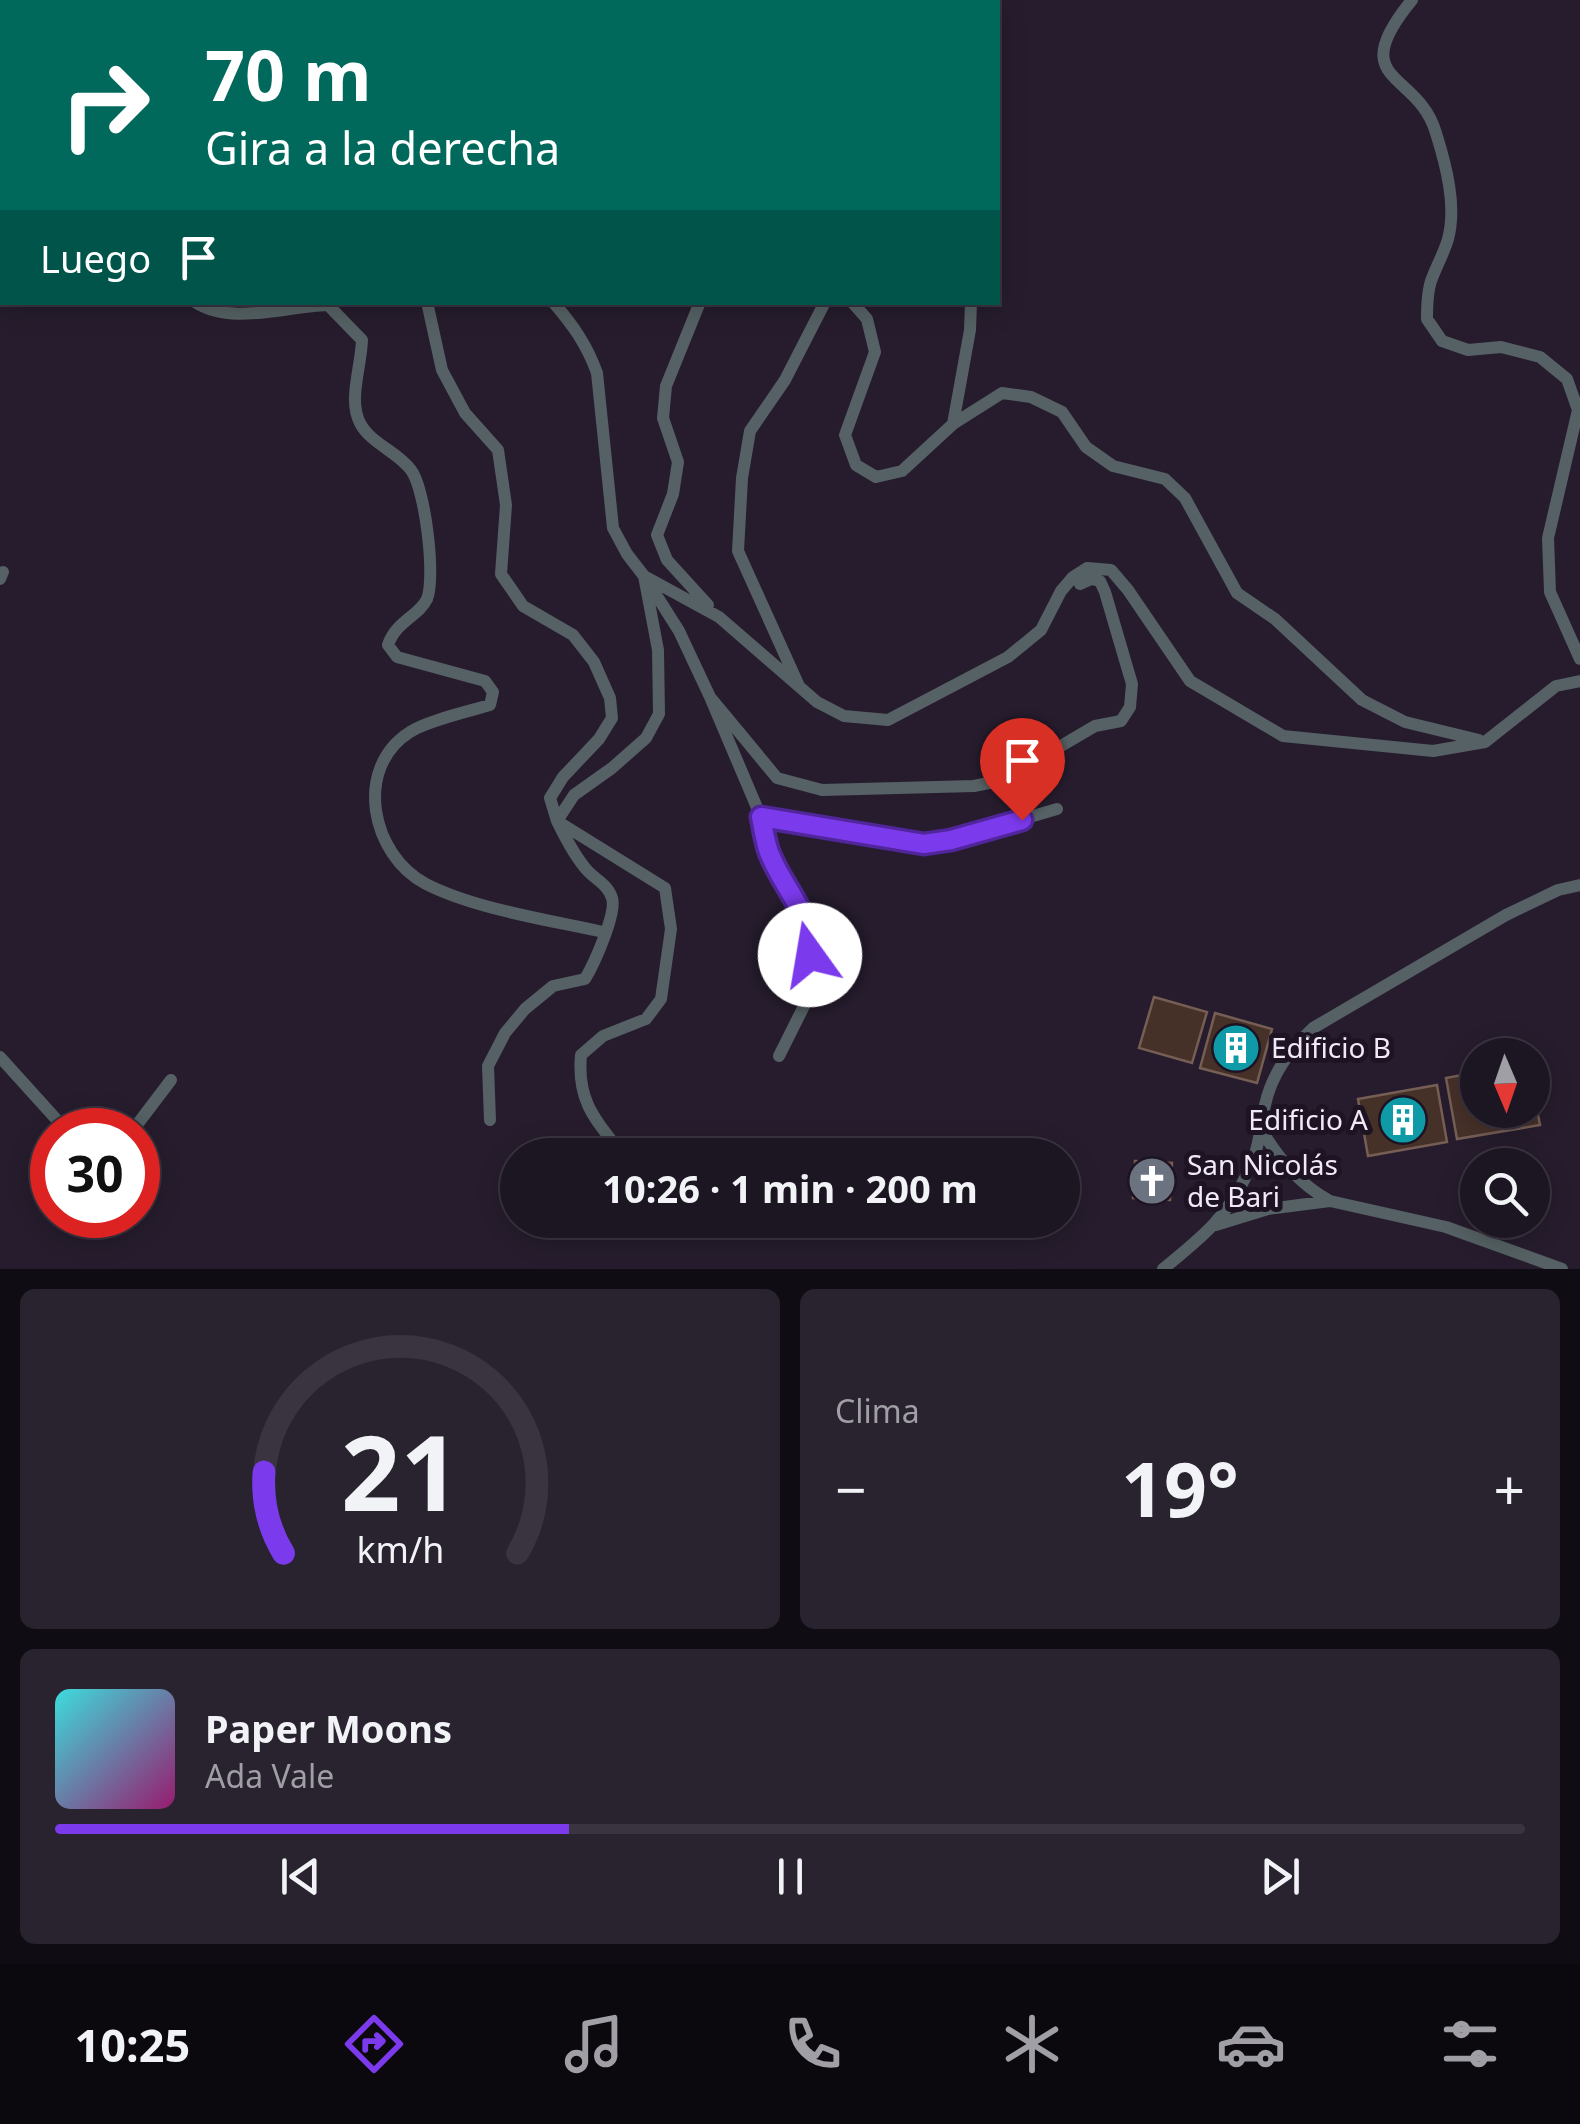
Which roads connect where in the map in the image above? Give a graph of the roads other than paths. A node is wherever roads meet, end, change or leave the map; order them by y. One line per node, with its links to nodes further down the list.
1 (1412, 0): 15 (street)
2 (199, 305): 4 (street)
3 (328, 305): 24 (street)
4 (328, 305)
5 (428, 305): 22 (street)
6 (556, 305): 12 (street)
7 (699, 305): 14 (street)
8 (823, 305): 17 (street)
9 (855, 305): 11 (street)
10 (972, 305): 11 (street)
11 (954, 424): 19 (street)
12 (644, 576): 14 (street); 18 (street); 22 (street)
13 (1080, 584): 18 (street)
14 (719, 617): 17 (street)
15 (1580, 659)
16 (1580, 681): 19 (street)
17 (800, 689): 19 (street)
18 (710, 698): 21 (street)
19 (1485, 742)
20 (1057, 809): 21 (street)
21 (761, 817): 25 (street)
22 (557, 821): 24 (street); 32 (street)
23 (1580, 884): 31 (street)
24 (603, 932): 30 (street)
25 (779, 1056)
26 (0, 1058): 28 (street)
27 (171, 1080): 29 (street)
28 (46, 1108)
29 (149, 1108)
30 (490, 1120)
31 (1262, 1131): 33 (street); 34 (street)
32 (610, 1138)
33 (1330, 1201): 34 (street); 36 (street)
34 (1216, 1225): 35 (street)
35 (1163, 1269)
36 (1562, 1269)

